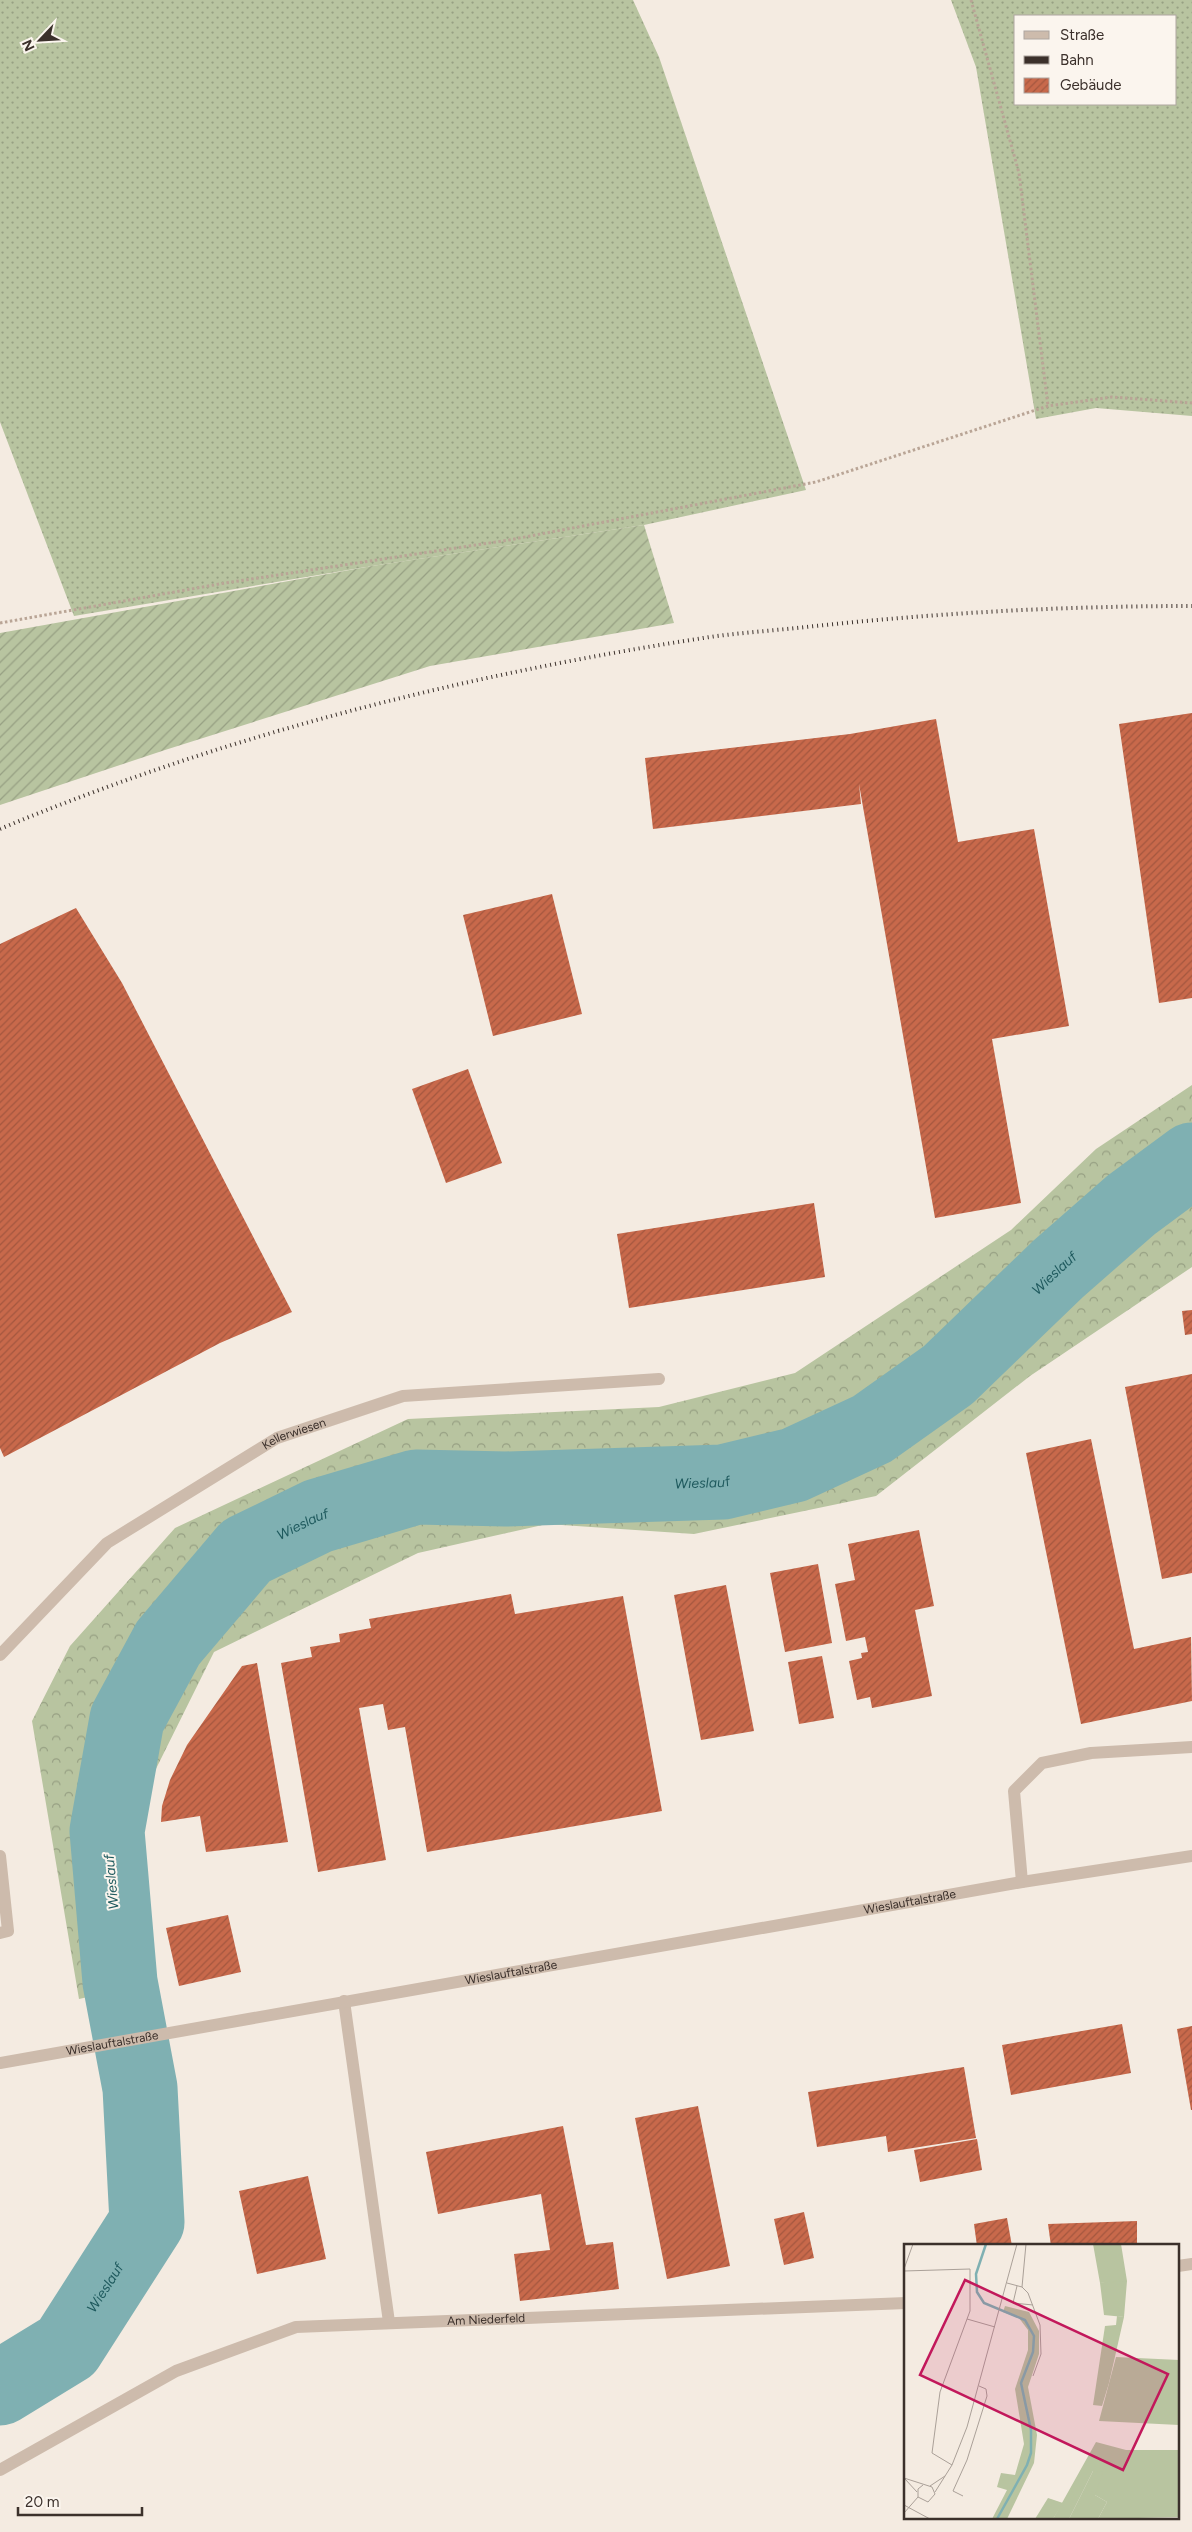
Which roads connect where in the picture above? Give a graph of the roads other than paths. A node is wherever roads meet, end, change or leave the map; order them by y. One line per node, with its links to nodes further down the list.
1 (659, 1379): 2 (street, Kellerwiesen)
2 (0, 1655)
3 (1192, 1747): 6 (street)
4 (0, 1856): 7 (street)
5 (1192, 1856): 6 (street, Wieslauftalstraße)
6 (1022, 1882): 8 (street, Wieslauftalstraße)
7 (0, 1932)
8 (344, 2001): 9 (street, Wieslauftalstraße); 11 (street)
9 (0, 2062)
10 (904, 2303): 11 (street, Am Niederfeld)
11 (390, 2322): 12 (street, Am Niederfeld)
12 (0, 2470)

